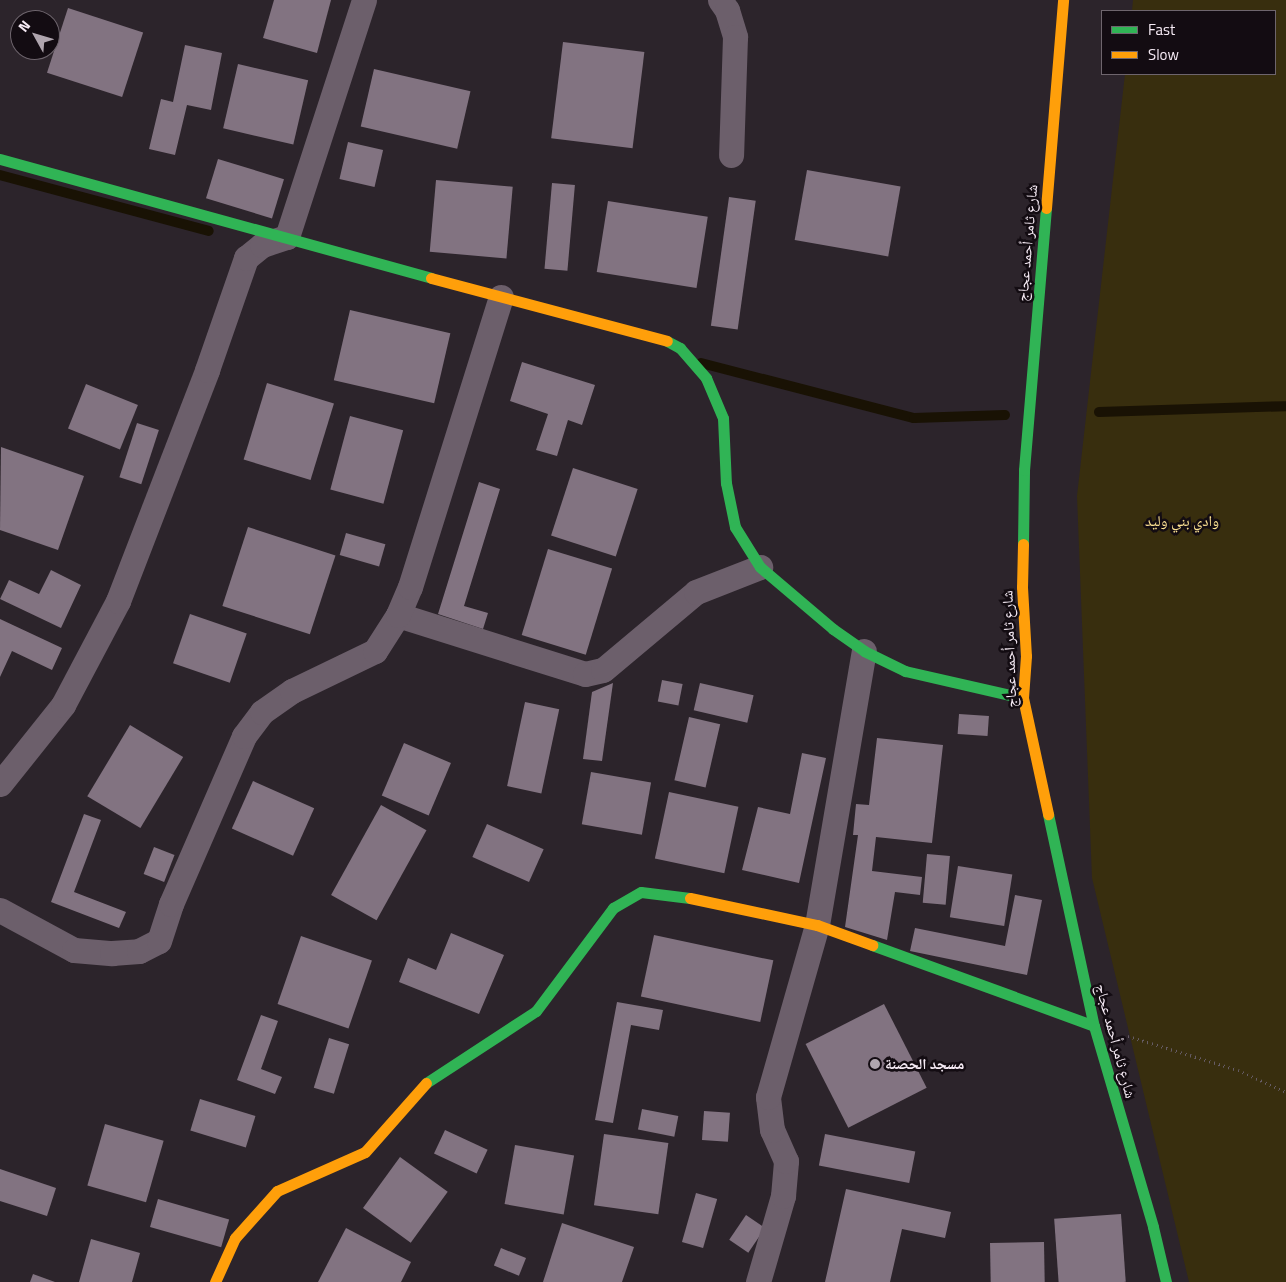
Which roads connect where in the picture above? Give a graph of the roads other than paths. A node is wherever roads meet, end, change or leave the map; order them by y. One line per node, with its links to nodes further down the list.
1 (364, 0): 6 (street)
2 (720, 0): 4 (street)
3 (1063, 0): 11 (street, شارع ثامر أحمد عجاج)
4 (731, 155)
5 (0, 159): 6 (street)
6 (287, 237): 7 (street); 12 (street)
7 (501, 297): 8 (street); 9 (street)
8 (760, 567): 9 (street); 10 (street)
9 (398, 615): 13 (street)
10 (864, 651): 11 (street); 14 (street)
11 (1023, 698): 15 (street, شارع ثامر أحمد عجاج)
12 (0, 784)
13 (0, 910)
14 (817, 925): 15 (street); 16 (street); 17 (street)
15 (1094, 1026): 18 (street, شارع ثامر أحمد عجاج)
16 (215, 1282)
17 (758, 1282)
18 (1166, 1282)

